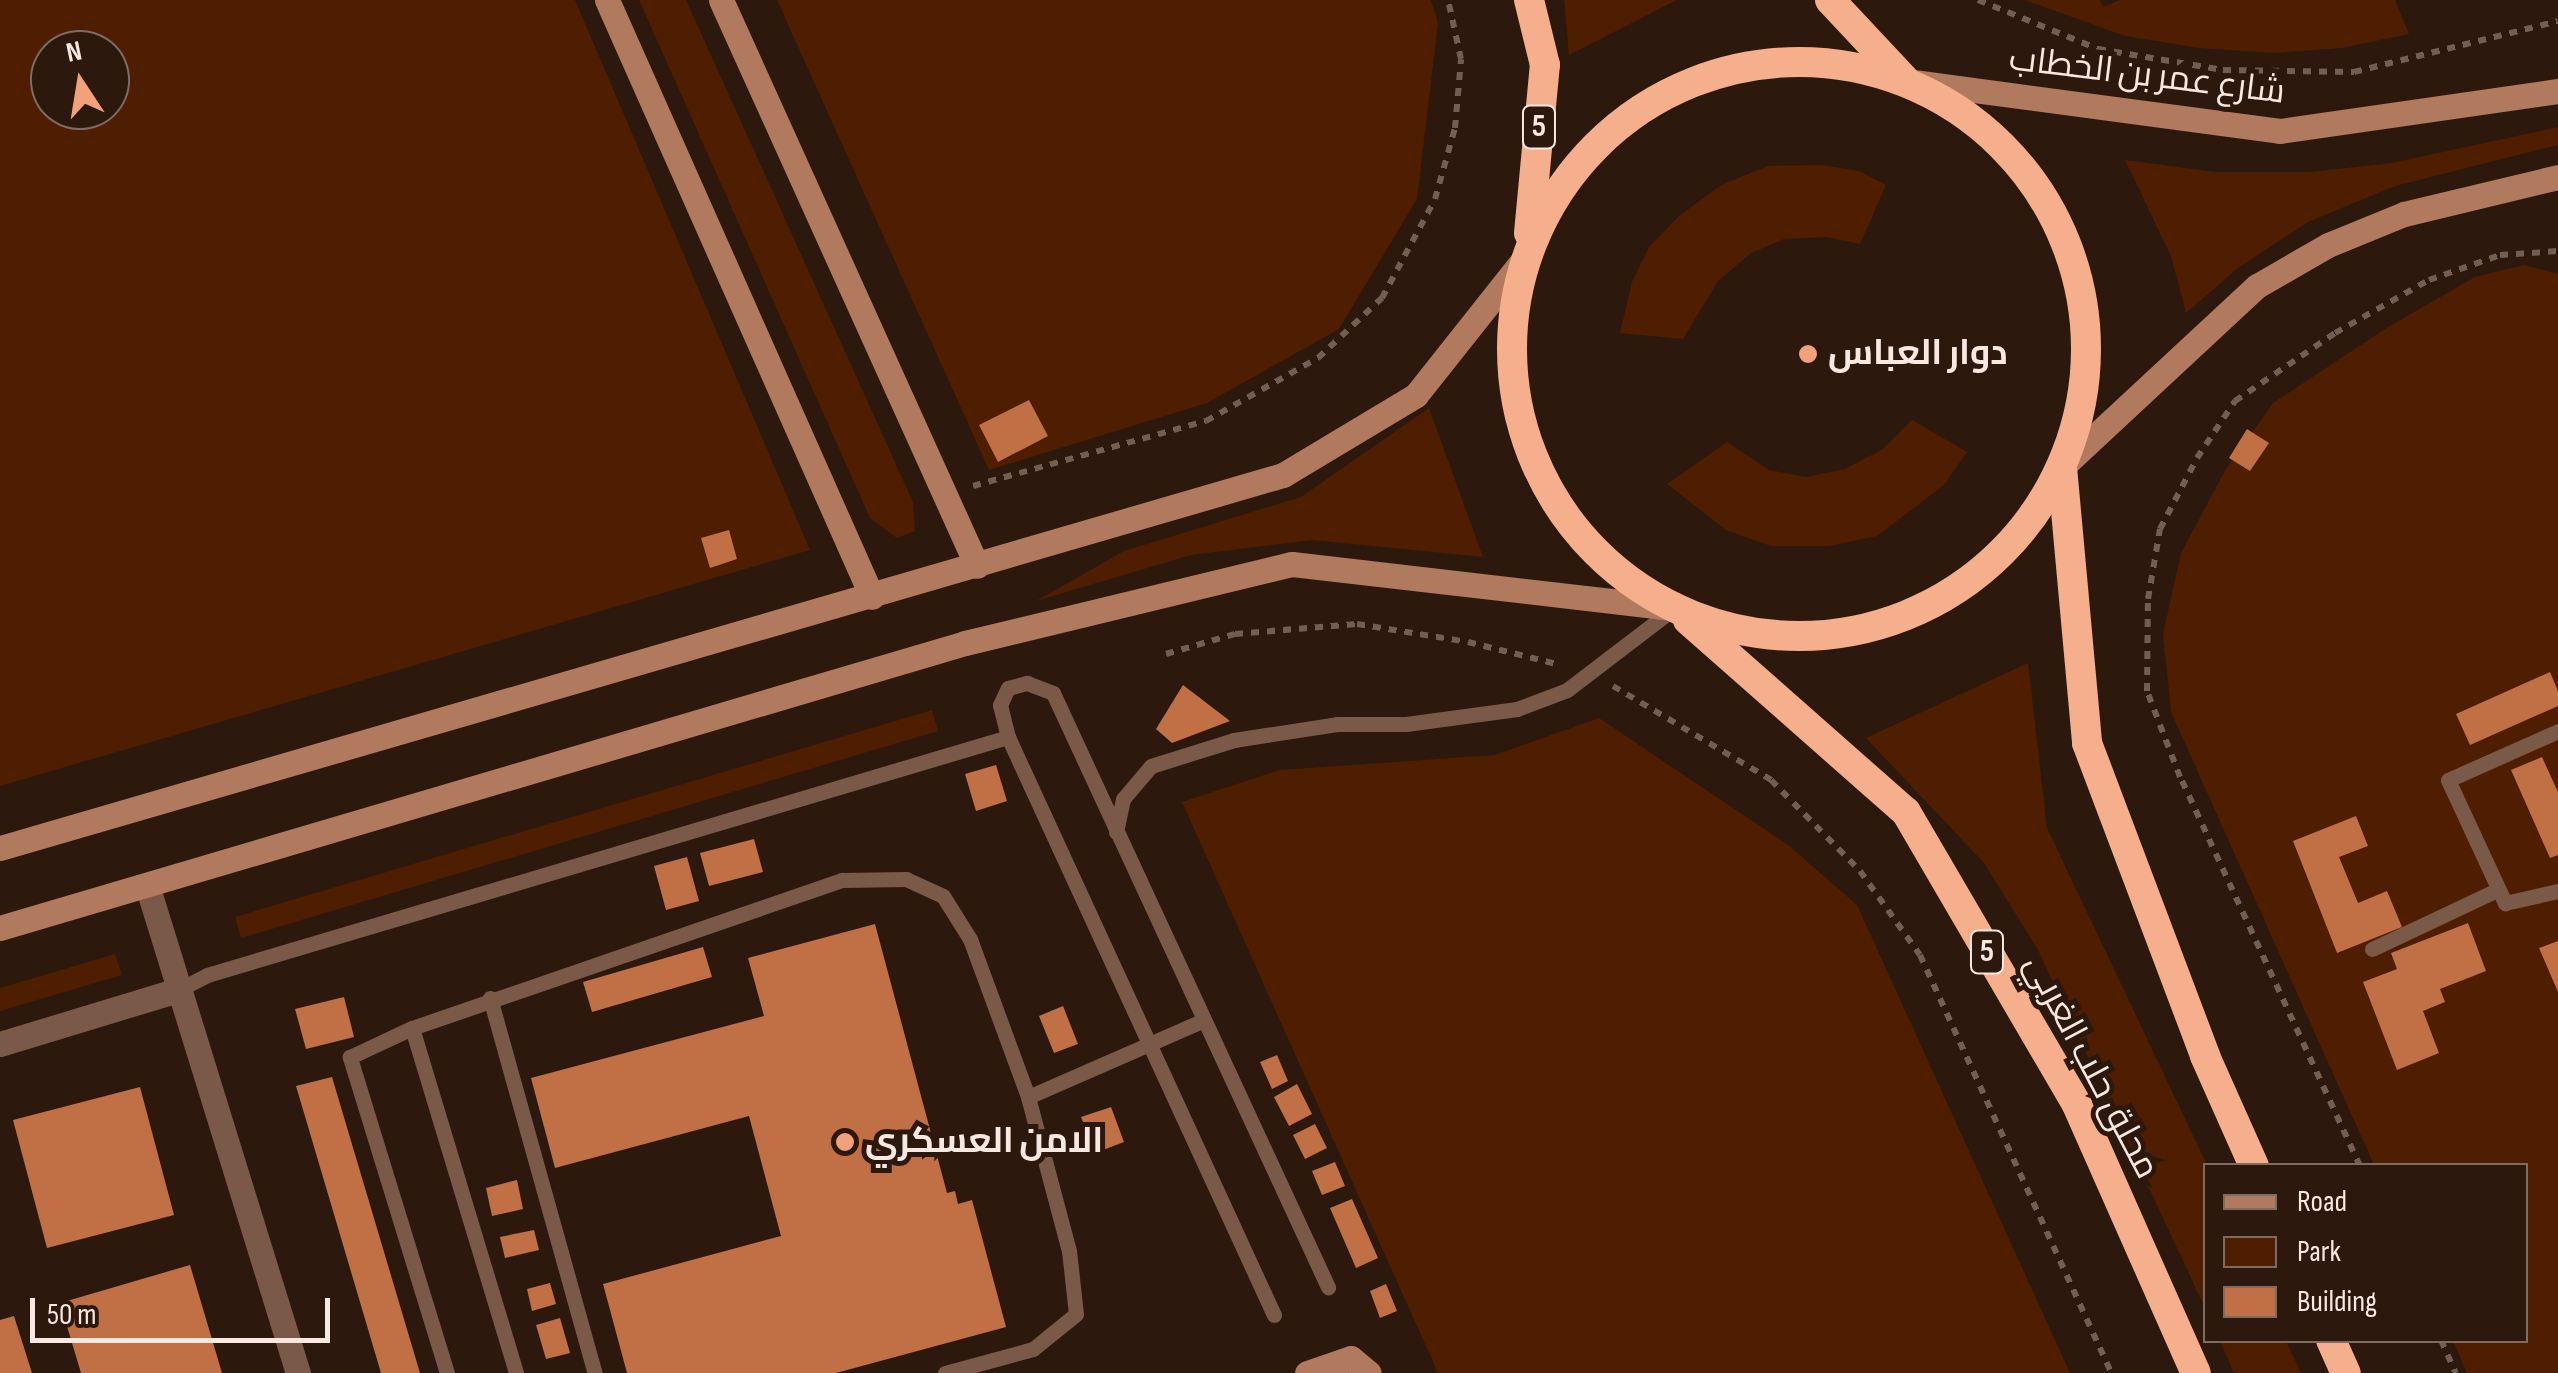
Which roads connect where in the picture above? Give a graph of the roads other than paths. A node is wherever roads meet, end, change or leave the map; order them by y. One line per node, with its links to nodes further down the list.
1 (607, 0): 11 (main road)
2 (721, 0): 10 (main road)
3 (1529, 0): 8 (highway, 5)
4 (1830, 0): 5 (highway)
5 (1906, 81): 6 (main road, شارع عمر بن الخطاب); 8 (highway); 9 (highway)
6 (2558, 91)
7 (2558, 177): 9 (main road)
8 (1526, 256): 10 (main road); 12 (highway)
9 (2062, 466): 12 (highway); 29 (highway)
10 (977, 566): 11 (main road)
11 (872, 597): 16 (main road)
12 (1674, 608): 15 (lane); 17 (main road); 40 (highway, محلق حلب الغربي / 5)
13 (2558, 731): 18 (lane)
14 (1008, 737): 15 (lane); 22 (lane); 27 (lane)
15 (1116, 832): 24 (lane)
16 (0, 848)
17 (147, 884): 20 (main road); 22 (street)
18 (2498, 888): 19 (lane); 21 (lane)
19 (2558, 891)
20 (0, 928)
21 (2372, 949)
22 (178, 990): 26 (street); 33 (street)
23 (490, 998): 25 (lane); 28 (lane); 36 (lane)
24 (1202, 1021): 27 (lane); 30 (lane)
25 (412, 1028): 34 (lane); 35 (lane)
26 (0, 1044)
27 (1148, 1048): 28 (lane); 31 (lane)
28 (1028, 1097): 37 (lane)
29 (2253, 1163)
30 (1328, 1287)
31 (1274, 1315)
32 (2333, 1343): 41 (highway)
33 (298, 1373)
34 (447, 1373)
35 (516, 1373)
36 (595, 1373)
37 (945, 1373)
38 (1307, 1373): 39 (main road)
39 (1369, 1373)
40 (2196, 1373)
41 (2346, 1373)

